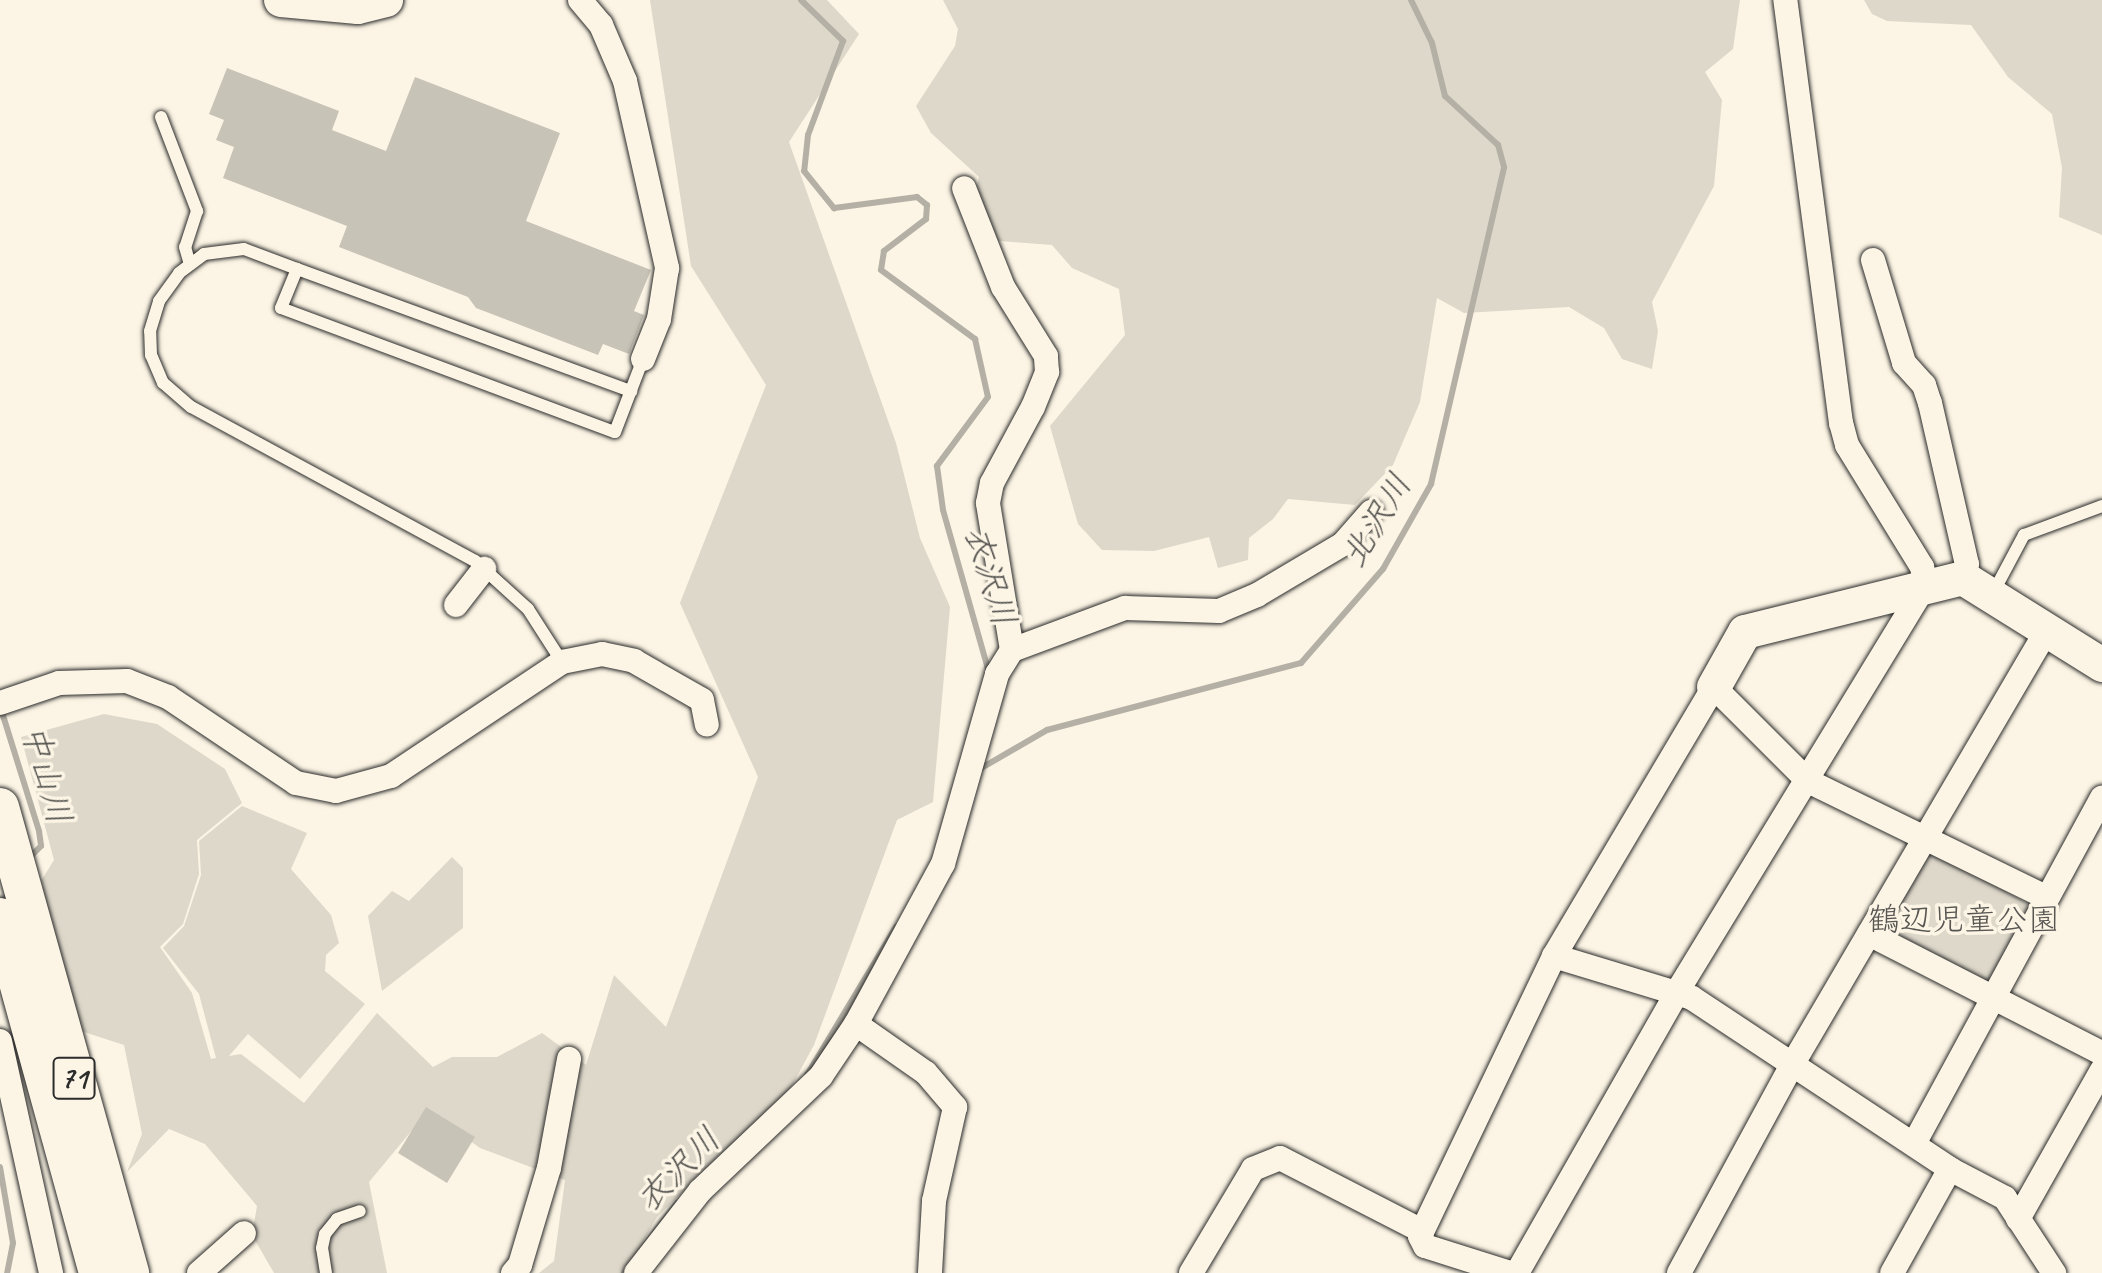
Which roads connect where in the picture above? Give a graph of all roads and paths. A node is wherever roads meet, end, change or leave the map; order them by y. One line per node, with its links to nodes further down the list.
1 (281, 0): 2 (street)
2 (386, 0)
3 (580, 0): 10 (street)
4 (1785, 0): 15 (street)
5 (161, 117): 8 (lane)
6 (964, 188): 19 (street)
7 (1873, 260): 16 (street)
8 (190, 264): 9 (lane); 14 (lane)
9 (297, 269): 11 (lane); 11 (lane)
10 (643, 359): 11 (lane)
11 (631, 391)
12 (2102, 506): 16 (lane)
13 (1371, 512): 19 (street)
14 (484, 569): 17 (street); 20 (lane)
15 (1925, 585): 16 (street); 22 (street); 25 (street)
16 (1977, 587): 18 (street)
17 (456, 605)
18 (2047, 630): 21 (street); 28 (street)
19 (1012, 650): 35 (street)
20 (562, 662): 23 (street); 24 (street)
21 (2102, 665)
22 (1714, 687): 25 (street); 32 (street)
23 (8, 700)
24 (707, 725)
25 (1808, 781): 28 (street); 33 (street)
26 (2102, 797): 29 (street)
27 (0, 807): 49 (main road, 71)
28 (1925, 838): 29 (street); 31 (street)
29 (2046, 897): 34 (street)
30 (0, 917): 48 (main road, 71)
31 (1869, 934): 34 (street); 39 (street)
32 (1554, 956): 33 (street); 45 (street)
33 (1677, 992): 39 (street); 57 (street)
34 (1991, 997): 37 (street); 41 (street)
35 (856, 1024): 53 (street); 54 (street)
36 (0, 1041): 47 (street)
37 (2102, 1053)
38 (569, 1059): 52 (street)
39 (1792, 1065): 41 (street); 58 (street)
40 (2102, 1070): 44 (street)
41 (1915, 1142): 42 (street)
42 (1950, 1169): 44 (street); 59 (street)
43 (360, 1211): 51 (lane)
44 (2018, 1219): 60 (street)
45 (1422, 1231): 55 (street); 56 (street)
46 (244, 1233): 50 (street)
47 (51, 1273)
48 (98, 1273)
49 (130, 1273)
50 (199, 1273)
51 (326, 1273)
52 (513, 1273)
53 (636, 1273)
54 (930, 1273)
55 (1191, 1273)
56 (1510, 1273)
57 (1517, 1273)
58 (1679, 1273)
59 (1892, 1273)
60 (2054, 1273)

